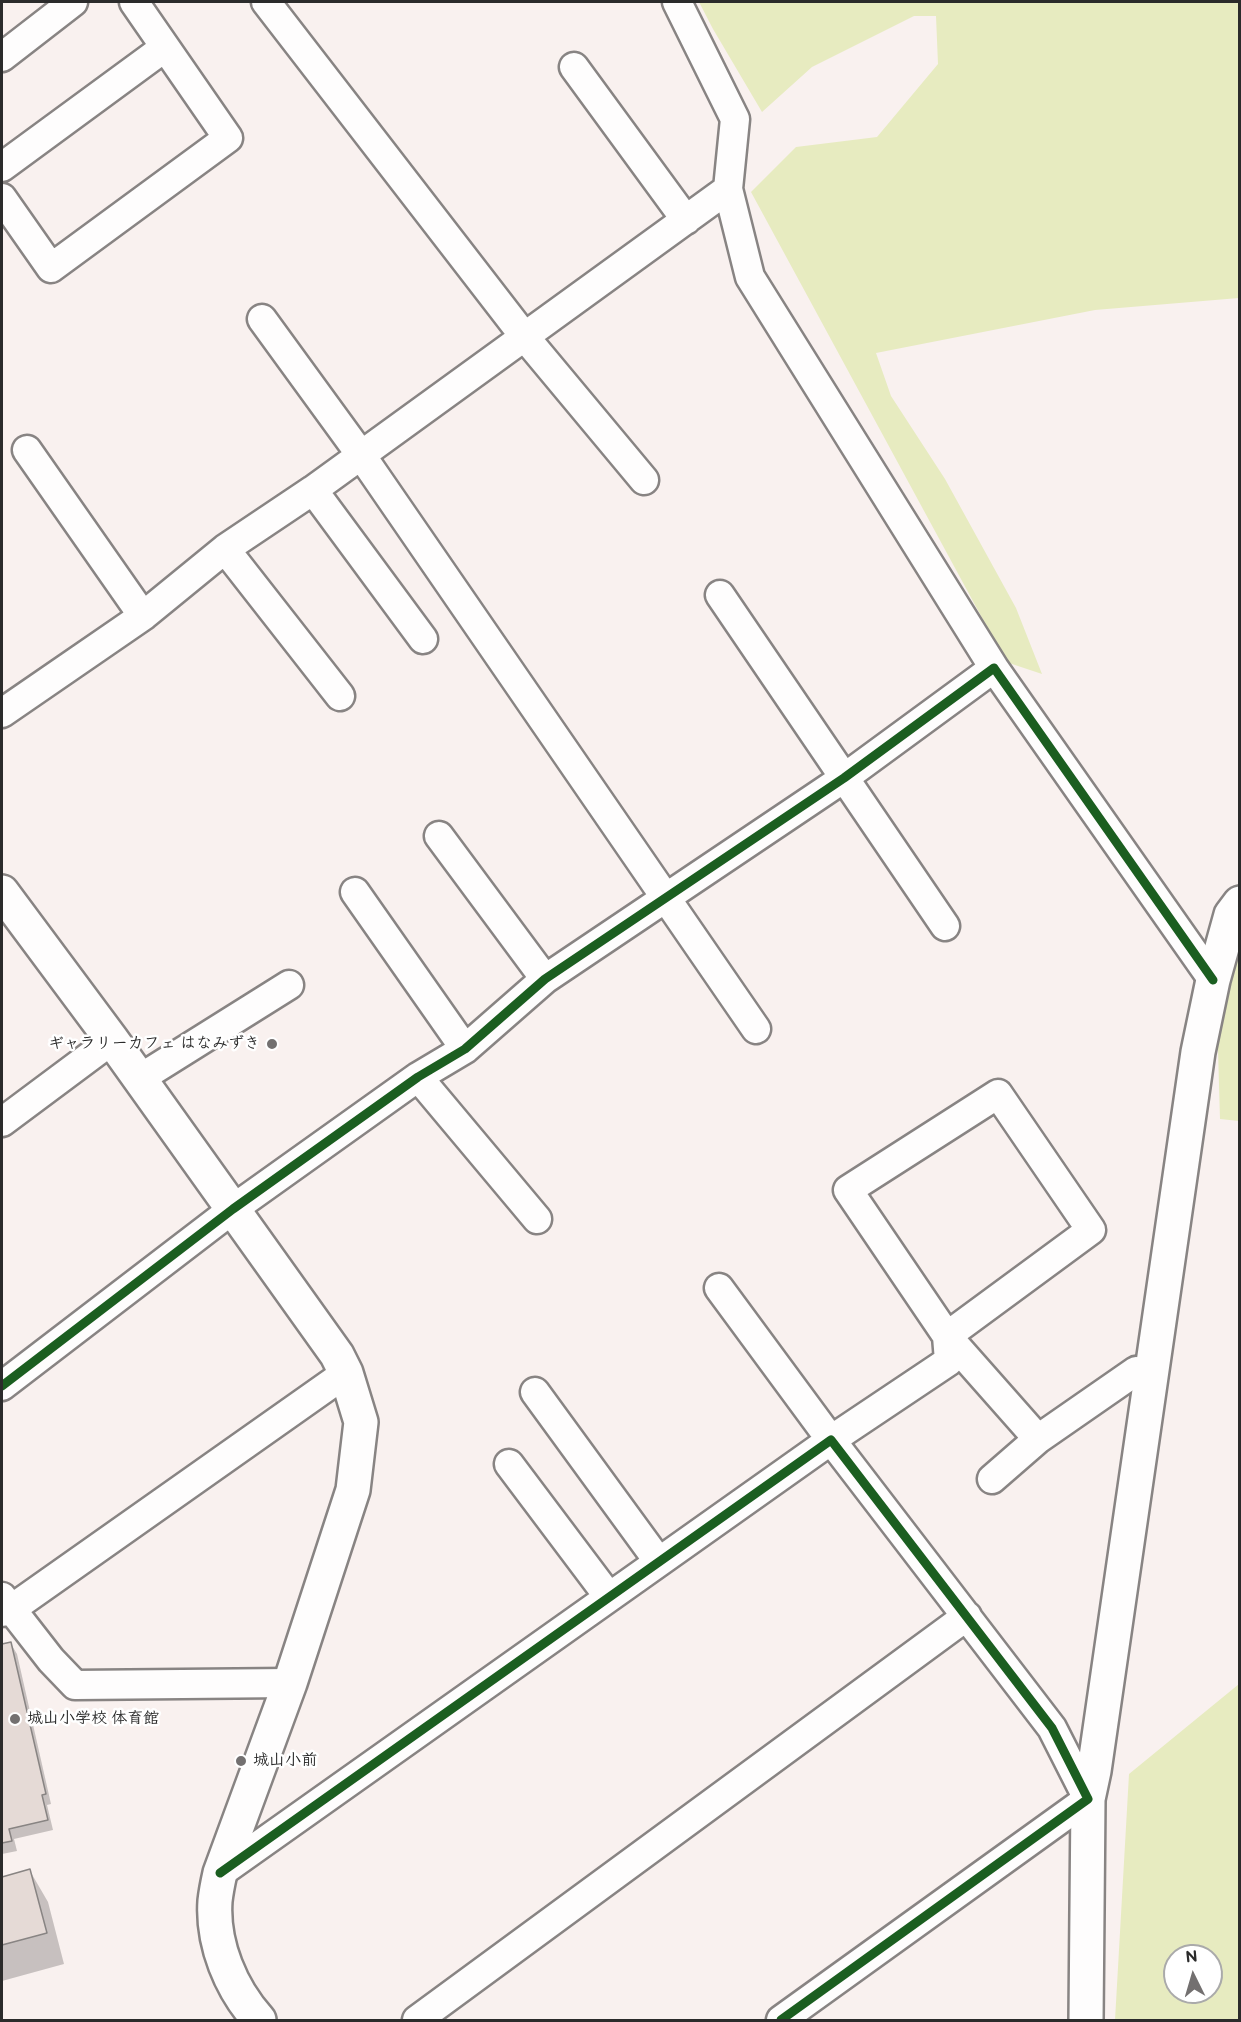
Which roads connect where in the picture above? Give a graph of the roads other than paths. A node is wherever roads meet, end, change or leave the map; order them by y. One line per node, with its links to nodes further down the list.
1 (73, 2): 6 (street)
2 (134, 2): 5 (street)
3 (266, 2): 13 (street)
4 (677, 2): 9 (street)
5 (164, 48): 8 (street); 10 (street)
6 (2, 57)
7 (574, 67): 11 (street)
8 (2, 167)
9 (728, 189): 11 (street); 22 (street)
10 (2, 198)
11 (686, 219): 13 (street)
12 (262, 319): 15 (street)
13 (524, 336): 15 (street); 16 (street)
14 (27, 450): 20 (street)
15 (361, 455): 17 (street); 29 (street)
16 (644, 480)
17 (313, 490): 18 (street); 21 (street)
18 (225, 549): 20 (street); 23 (street)
19 (720, 595): 25 (street)
20 (143, 616): 24 (street)
21 (423, 639)
22 (994, 668): 25 (street); 33 (street)
23 (340, 696)
24 (2, 713)
25 (844, 778): 29 (street); 31 (street)
26 (439, 836): 32 (street)
27 (2, 892): 36 (street)
28 (355, 892): 37 (street)
29 (667, 898): 32 (street); 35 (street)
30 (1239, 903): 33 (street)
31 (945, 926)
32 (545, 979): 37 (street)
33 (1214, 980): 46 (street)
34 (289, 985): 39 (street)
35 (756, 1029)
36 (112, 1040): 39 (street); 40 (street)
37 (465, 1049): 38 (street)
38 (418, 1077): 41 (street); 42 (street)
39 (139, 1078): 41 (street)
40 (2, 1122)
41 (233, 1209): 45 (street); 47 (street)
42 (537, 1219)
43 (719, 1288): 50 (street)
44 (947, 1336): 44 (street); 49 (street); 50 (street)
45 (346, 1373): 55 (street); 57 (street)
46 (1152, 1378): 49 (street); 58 (street)
47 (2, 1386)
48 (535, 1392): 53 (street)
49 (1038, 1439): 52 (street)
50 (831, 1440): 53 (street); 56 (street)
51 (509, 1464): 54 (street)
52 (992, 1479)
53 (659, 1562): 54 (street)
54 (609, 1597): 59 (street)
55 (4, 1606): 57 (street)
56 (968, 1616): 58 (street); 61 (street)
57 (290, 1683): 59 (street)
58 (1088, 1798): 62 (street); 63 (street)
59 (220, 1873): 60 (street)
60 (259, 2020)
61 (417, 2020)
62 (781, 2020)
63 (1086, 2020)

